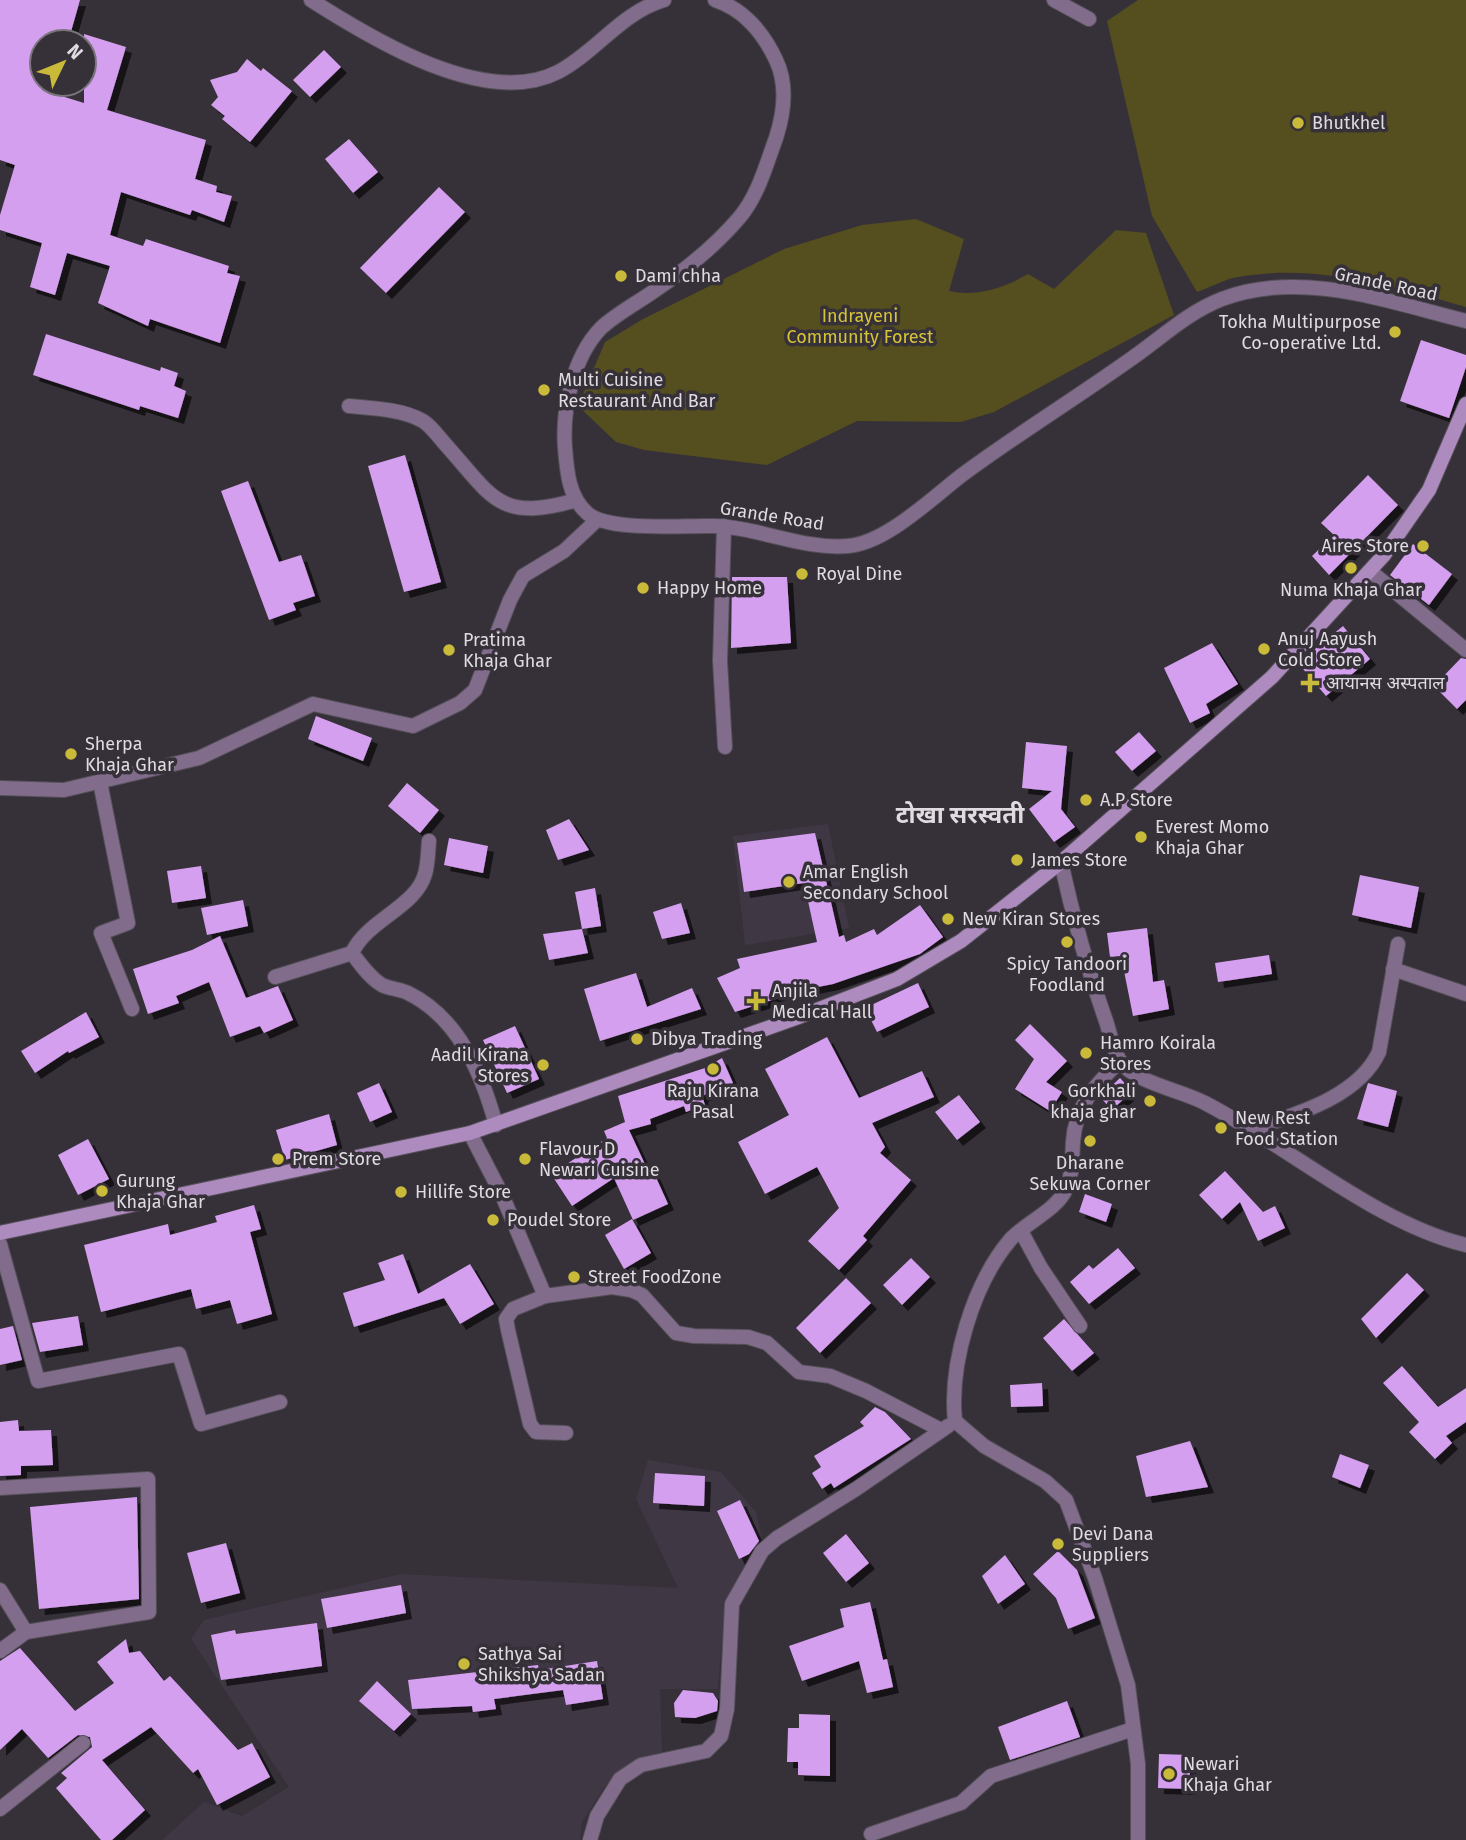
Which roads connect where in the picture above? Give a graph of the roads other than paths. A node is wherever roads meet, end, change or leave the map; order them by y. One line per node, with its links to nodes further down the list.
1 (311, 0): 2 (street)
2 (664, 0)
3 (715, 0): 9 (street)
4 (1054, 0): 5 (street)
5 (1089, 19)
6 (1466, 321): 11 (street, Grande Road)
7 (1466, 404): 12 (main road)
8 (349, 405): 9 (street)
9 (573, 501): 10 (street)
10 (596, 521): 11 (street, Grande Road); 15 (street)
11 (724, 526): 14 (street)
12 (1370, 571): 13 (street); 18 (main road)
13 (1466, 650)
14 (725, 747)
15 (100, 782): 16 (street); 24 (street)
16 (0, 788)
17 (429, 841): 20 (street)
18 (1061, 862): 25 (street); 26 (main road)
19 (1398, 944): 21 (street)
20 (352, 953): 22 (street); 26 (street)
21 (1393, 969): 23 (street); 27 (street)
22 (275, 977)
23 (1466, 994)
24 (132, 1009)
25 (1121, 1061): 27 (street); 29 (street)
26 (496, 1125): 28 (main road)
27 (1252, 1129): 32 (street)
28 (470, 1133): 30 (main road); 33 (street)
29 (1021, 1231): 34 (street); 36 (street)
30 (0, 1233)
31 (0, 1244): 35 (street)
32 (1466, 1245)
33 (545, 1296): 37 (street); 38 (street)
34 (1080, 1326)
35 (280, 1402)
36 (955, 1421): 37 (street); 43 (street)
37 (941, 1430): 47 (street)
38 (566, 1433)
39 (0, 1488): 41 (street)
40 (0, 1590): 41 (street)
41 (26, 1632): 42 (street)
42 (0, 1651)
43 (1133, 1729): 46 (street); 48 (street)
44 (83, 1743): 45 (street)
45 (1, 1806)
46 (871, 1834)
47 (590, 1840)
48 (1138, 1840)

